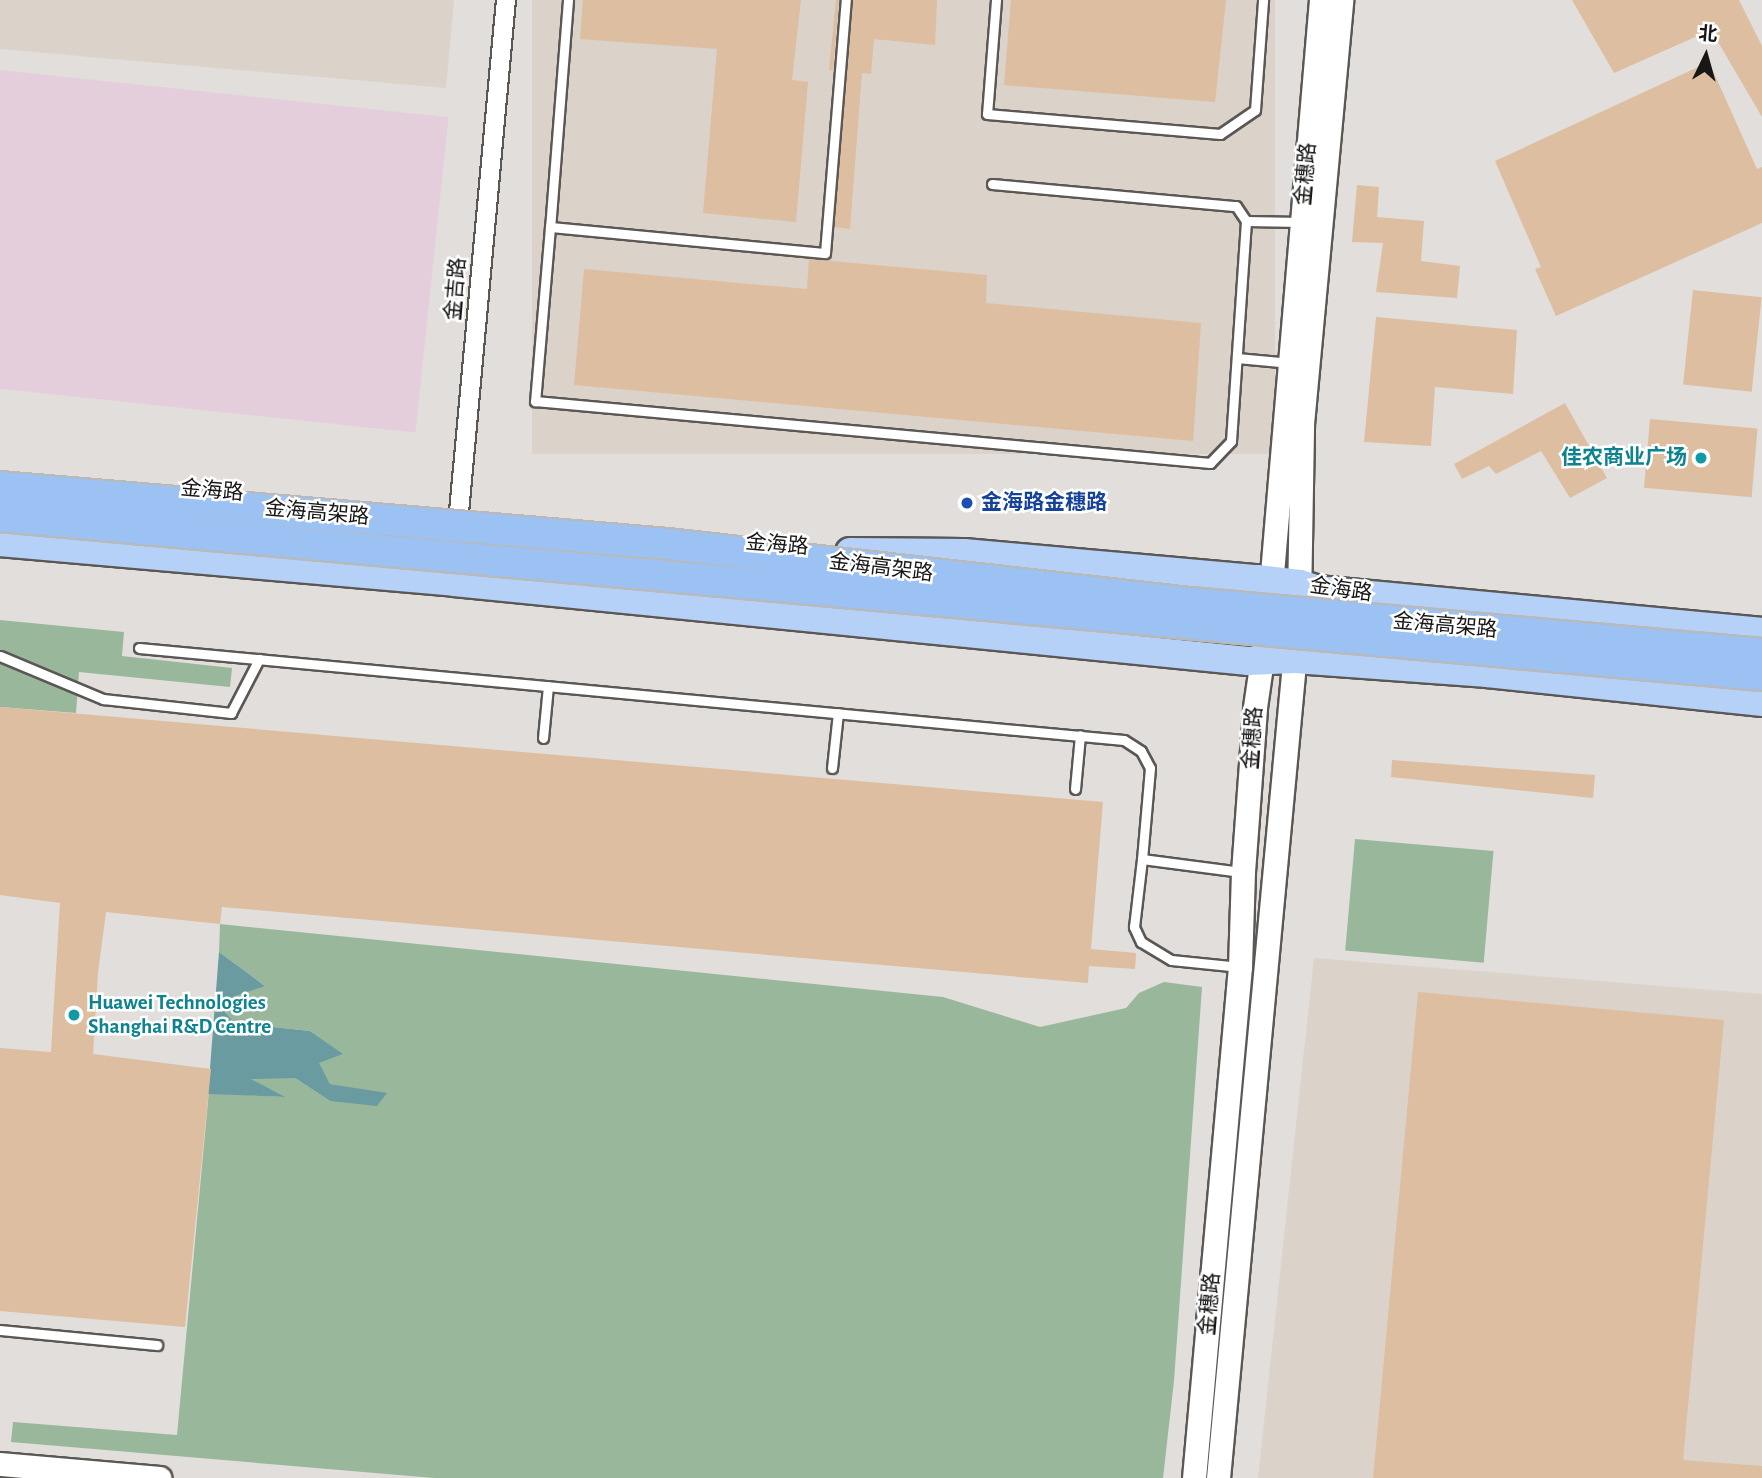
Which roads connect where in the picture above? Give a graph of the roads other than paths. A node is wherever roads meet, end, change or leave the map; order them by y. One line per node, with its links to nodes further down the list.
1 (506, 0): 16 (street, 金吉路)
2 (568, 0): 11 (lane)
3 (846, 0): 11 (lane)
4 (996, 0): 5 (lane)
5 (1264, 0)
6 (1322, 0): 7 (lane); 10 (street, 金穗路)
7 (1341, 0): 13 (street, 金穗路)
8 (992, 184): 9 (lane)
9 (1246, 221): 10 (lane); 12 (lane)
10 (1301, 222): 13 (street, 金穗路)
11 (550, 227): 12 (lane)
12 (1237, 358): 13 (lane)
13 (1299, 364): 19 (street, 金穗路); 22 (street, 金穗路)
14 (0, 473): 16 (main road, 金海路)
15 (0, 487): 26 (highway, 金海高架路, bridge)
16 (459, 515): 19 (main road, 金海路); 21 (street, 金吉路)
17 (0, 516): 31 (highway, 金海高架路, bridge)
18 (0, 542): 21 (main road)
19 (1271, 580): 22 (main road, 金海路); 30 (street, 金穗路)
20 (1118, 581): 24 (highway)
21 (454, 583): 30 (main road)
22 (1300, 584): 23 (main road, 金海路); 29 (street, 金穗路)
23 (1762, 632)
24 (1762, 647)
25 (139, 648): 28 (lane)
26 (1762, 654)
27 (0, 656): 28 (lane)
28 (259, 659): 32 (lane)
29 (1295, 659): 30 (main road); 33 (main road); 47 (street, 金穗路)
30 (1262, 662): 40 (street, 金穗路)
31 (1762, 675)
32 (548, 686): 34 (lane); 36 (lane)
33 (1762, 702)
34 (838, 713): 35 (lane); 37 (lane)
35 (1080, 735): 38 (lane); 39 (lane)
36 (543, 738)
37 (832, 768)
38 (1075, 789)
39 (1142, 859): 40 (lane); 41 (lane)
40 (1242, 872): 41 (street, 金穗路)
41 (1240, 967): 46 (street, 金穗路)
42 (0, 1330): 43 (lane)
43 (157, 1345)
44 (0, 1464): 45 (street)
45 (159, 1478)
46 (1194, 1478)
47 (1218, 1478)

